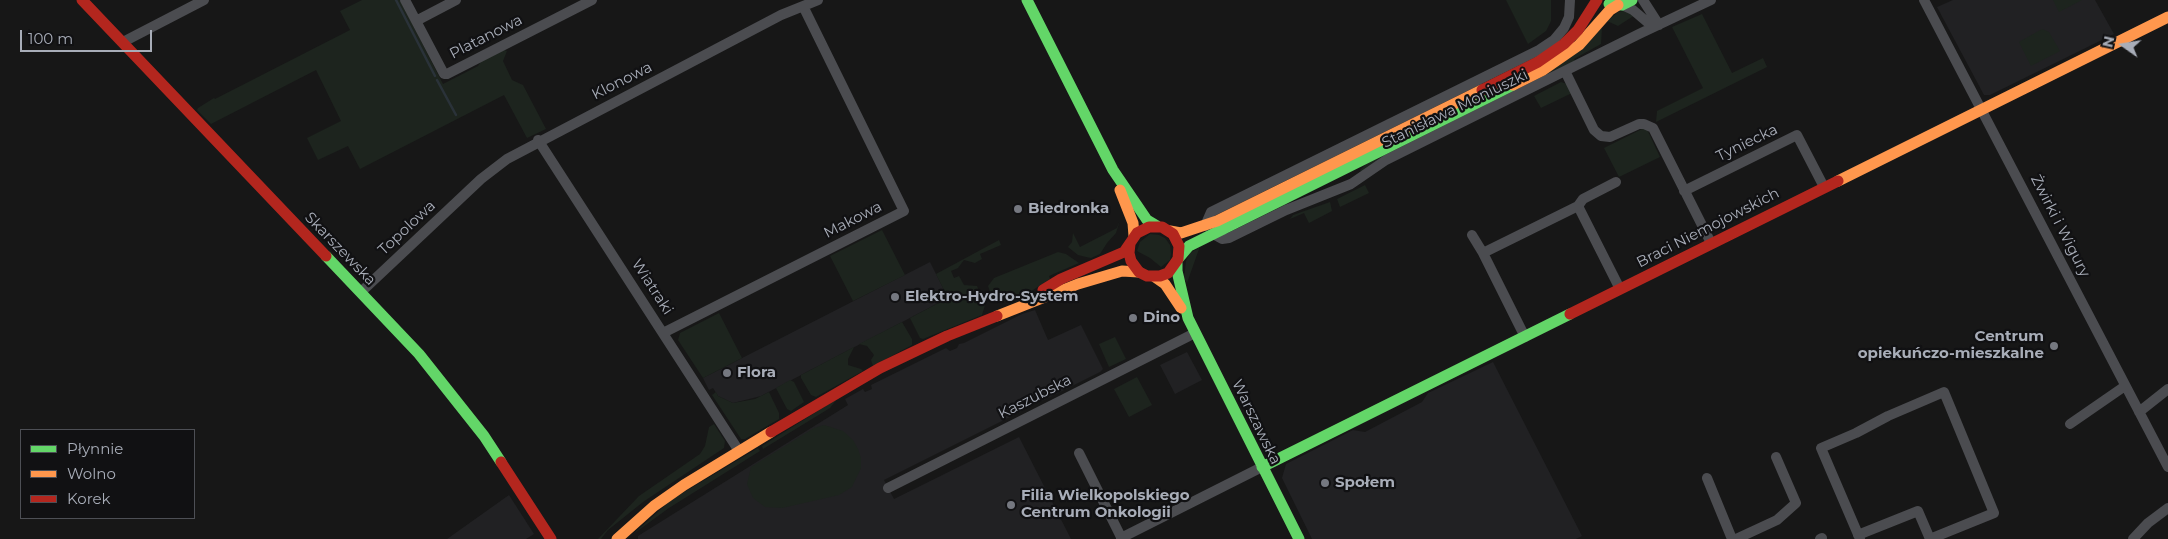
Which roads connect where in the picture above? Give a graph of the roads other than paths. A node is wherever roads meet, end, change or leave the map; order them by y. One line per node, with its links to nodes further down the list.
1 (82, 0): 19 (main road, Skarszewska)
2 (204, 0): 19 (street)
3 (405, 0): 17 (street)
4 (456, 0): 17 (street)
5 (592, 0): 17 (street, Platanowa)
6 (818, 0): 15 (street, Klonowa)
7 (1027, 0): 23 (main road)
8 (1570, 0): 30 (street, Stanisława Moniuszki)
9 (1597, 0): 30 (main road, Stanisława Moniuszki)
10 (1602, 0): 14 (main road)
11 (1643, 0): 18 (street)
12 (1711, 0): 18 (street, Stanisława Moniuszki)
13 (1924, 0): 21 (street, Żwirki i Wigury)
14 (1624, 3): 18 (street); 30 (main road, Stanisława Moniuszki)
15 (803, 6): 22 (street, Klonowa); 43 (street, Makowa)
16 (2168, 17): 21 (main road, Braci Niemojowskich)
17 (416, 21)
18 (1656, 26): 20 (street, Stanisława Moniuszki)
19 (123, 42): 40 (main road, Skarszewska)
20 (1565, 71): 26 (street); 30 (street, Stanisława Moniuszki)
21 (1982, 108): 25 (main road, Braci Niemojowskich); 46 (street, Żwirki i Wigury)
22 (538, 140): 28 (street, Klonowa); 43 (street, Wiatraki)
23 (1113, 170): 29 (main road); 33 (main road)
24 (1616, 182): 27 (street)
25 (1824, 187): 26 (street, Tyniecka); 34 (main road, Braci Niemojowskich)
26 (1684, 191): 34 (street)
27 (1578, 206): 35 (street); 39 (street)
28 (452, 207): 40 (street, Topolowa)
29 (1157, 226): 31 (main road); 33 (main road)
30 (1209, 230): 31 (main road, Stanisława Moniuszki); 36 (main road, Stanisława Moniuszki)
31 (1170, 231): 36 (main road)
32 (1472, 235): 35 (street)
33 (1132, 240): 37 (main road); 41 (main road)
34 (1711, 243): 39 (main road, Braci Niemojowskich)
35 (1483, 253): 45 (street)
36 (1178, 261): 38 (main road); 42 (main road, Warszawska)
37 (1139, 272): 38 (main road); 41 (main road)
38 (1155, 277): 42 (main road, Warszawska)
39 (1620, 289): 45 (main road, Braci Niemojowskich)
40 (361, 292): 60 (main road, Skarszewska)
41 (1012, 309): 50 (main road)
42 (1188, 318): 44 (main road, Warszawska)
43 (663, 333): 50 (street, Wiatraki)
44 (1195, 333): 53 (main road, Warszawska); 56 (street, Kaszubska)
45 (1524, 337): 53 (main road, Braci Niemojowskich)
46 (2126, 386): 48 (street, Żwirki i Wigury); 49 (street)
47 (2168, 389): 48 (street)
48 (2139, 412): 54 (street, Żwirki i Wigury)
49 (2070, 424)
50 (739, 451): 61 (main road)
51 (1079, 453): 59 (street)
52 (1776, 457): 64 (street)
53 (1262, 467): 59 (street); 62 (main road, Warszawska)
54 (2168, 467)
55 (1707, 478): 63 (street)
56 (888, 488)
57 (2168, 508): 65 (street)
58 (1859, 537): 58 (street)
59 (1121, 538)
60 (551, 539)
61 (617, 539)
62 (1299, 539)
63 (1732, 539)
64 (1736, 539)
65 (2133, 539)

